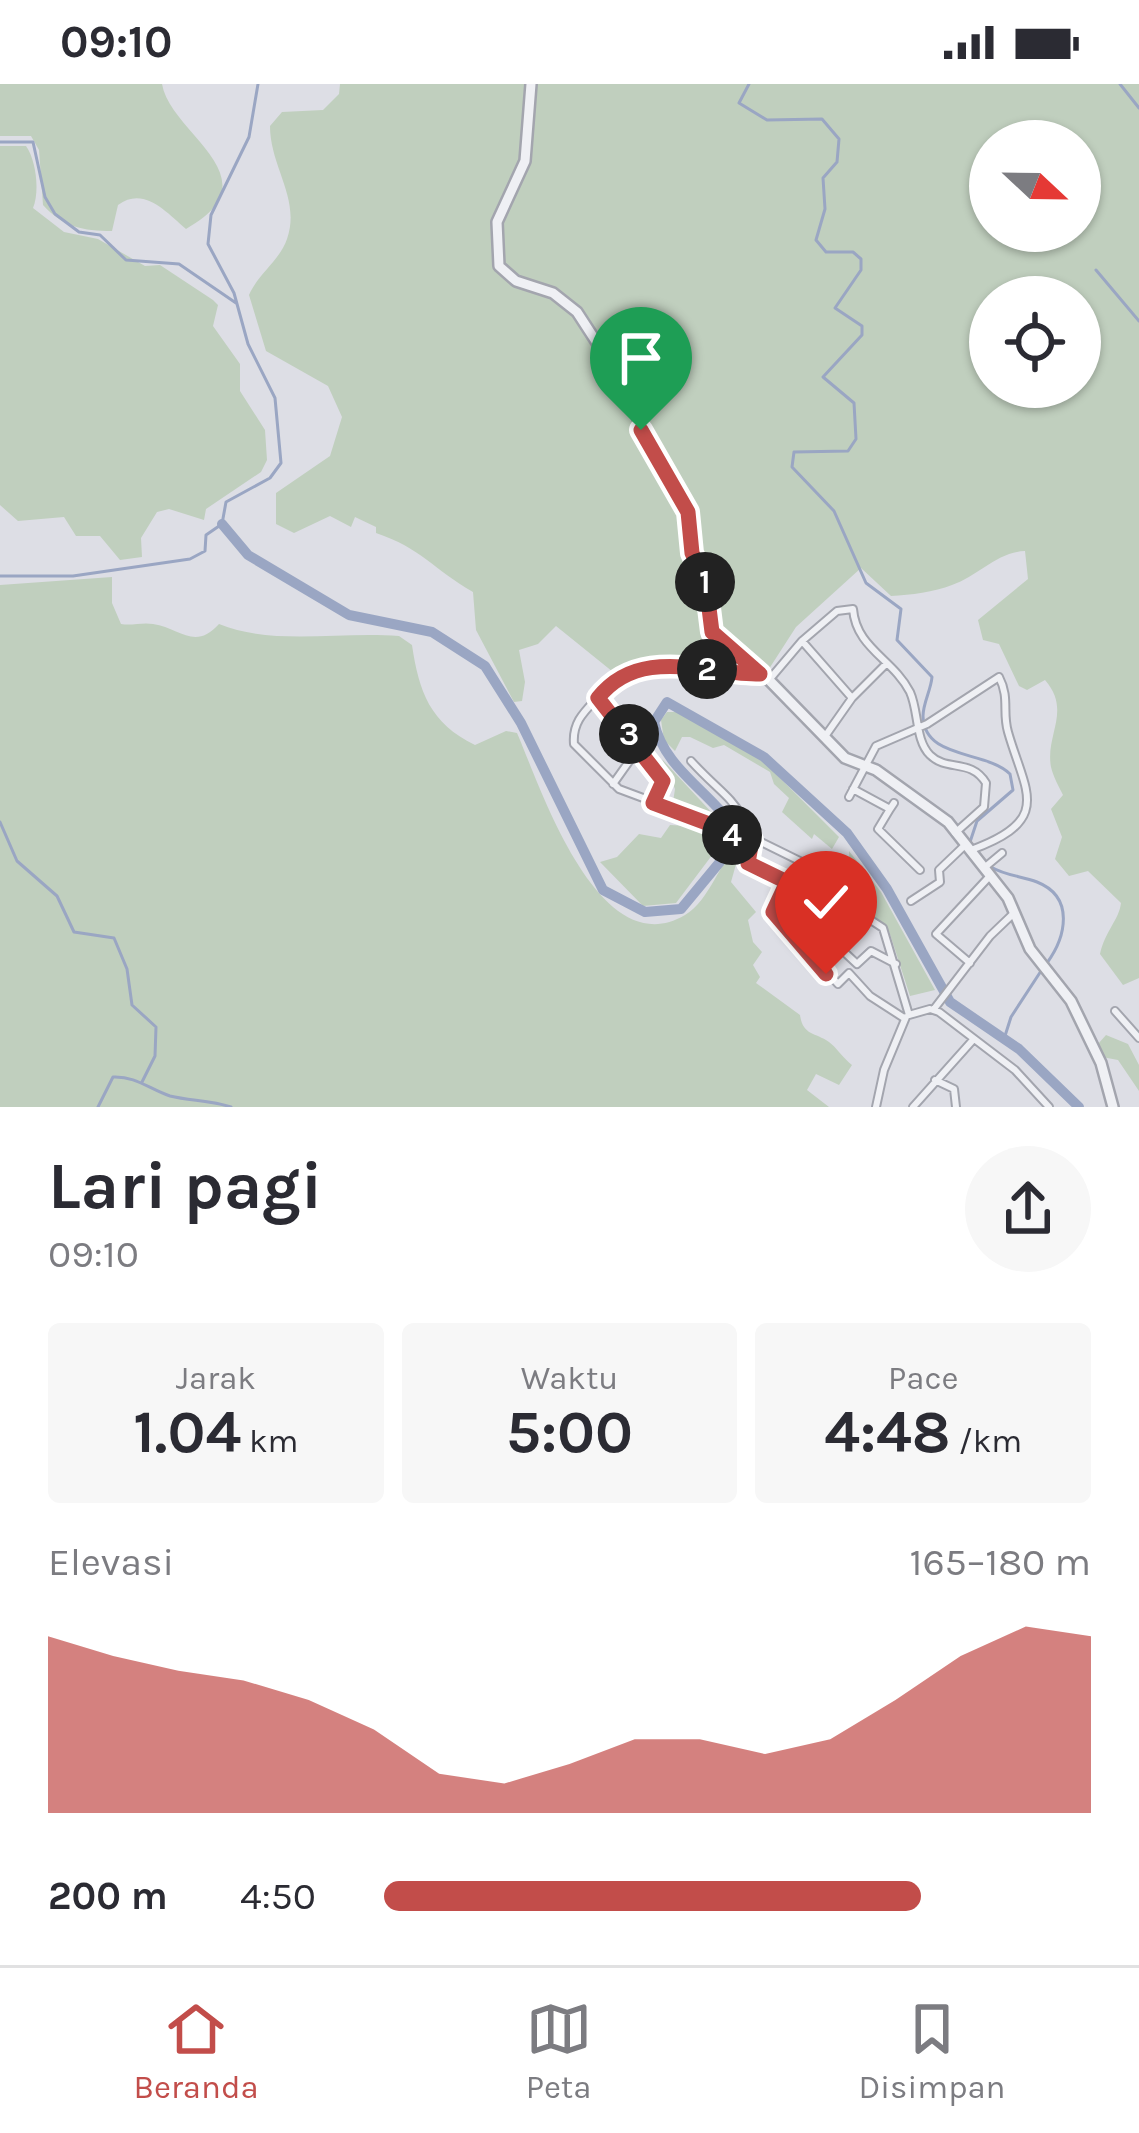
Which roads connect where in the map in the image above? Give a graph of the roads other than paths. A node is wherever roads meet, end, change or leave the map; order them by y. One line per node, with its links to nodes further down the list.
1 (531, 84): 4 (street)
2 (802, 641): 3 (street); 4 (street); 6 (street)
3 (886, 664): 6 (street); 7 (street)
4 (764, 677): 5 (street); 8 (street)
5 (598, 698): 9 (street); 12 (street)
6 (852, 698): 8 (street)
7 (923, 726): 11 (street); 14 (street); 16 (street)
8 (826, 735): 11 (street)
9 (640, 746): 12 (street); 13 (street)
10 (691, 761): 15 (street)
11 (863, 766): 14 (street); 19 (street)
12 (613, 785): 13 (street)
13 (653, 803): 15 (street)
14 (955, 833): 16 (street)
15 (752, 840): 18 (street); 21 (street)
16 (969, 850): 20 (street); 23 (street)
17 (1001, 853): 20 (street)
18 (820, 870): 22 (street); 26 (street)
19 (920, 870)
20 (986, 870): 24 (street); 27 (street)
21 (786, 887): 22 (street); 28 (street)
22 (800, 899): 25 (street)
23 (911, 901)
24 (1015, 914): 27 (street); 39 (street)
25 (857, 964): 26 (street); 28 (street)
26 (896, 964): 31 (street)
27 (970, 964): 29 (street)
28 (849, 973): 31 (street)
29 (936, 1006): 31 (street); 33 (street)
30 (1115, 1011): 32 (street)
31 (907, 1017): 36 (street)
32 (1139, 1039)
33 (972, 1041): 34 (street); 38 (street)
34 (934, 1080): 35 (street); 37 (street)
35 (953, 1106)
36 (876, 1107)
37 (913, 1107)
38 (1049, 1107)
39 (1113, 1107)

